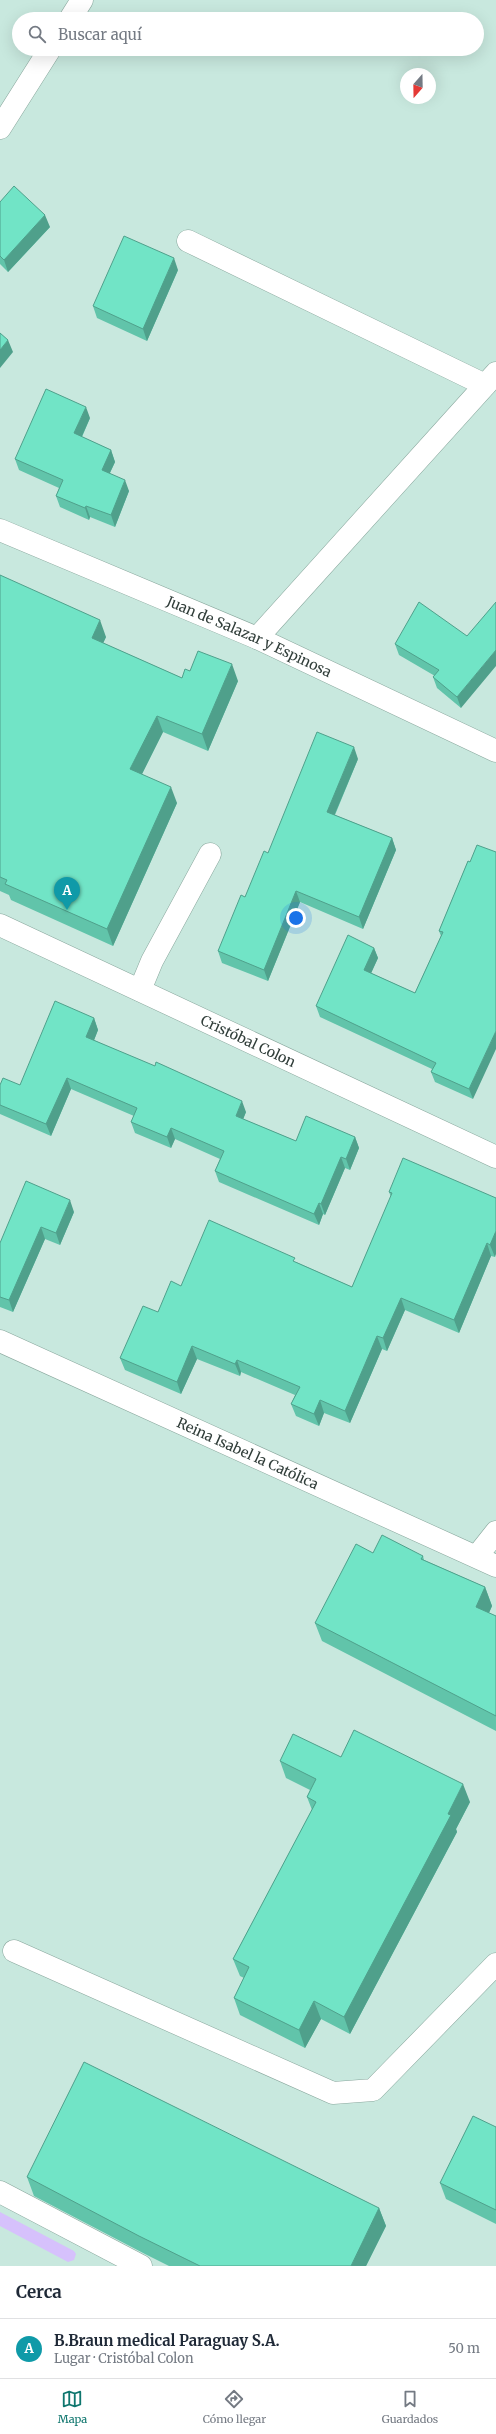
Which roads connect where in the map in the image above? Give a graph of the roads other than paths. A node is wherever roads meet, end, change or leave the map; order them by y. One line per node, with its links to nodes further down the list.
1 (82, 0): 2 (street)
2 (74, 12)
3 (46, 56): 4 (street)
4 (0, 128)
5 (188, 241): 6 (street)
6 (490, 379): 8 (street)
7 (0, 530): 8 (street, Juan de Salazar y Espinosa)
8 (256, 638): 9 (street, Juan de Salazar y Espinosa)
9 (496, 750)
10 (210, 854): 12 (street)
11 (0, 925): 12 (street, Cristóbal Colon)
12 (140, 990): 13 (street, Cristóbal Colon)
13 (496, 1157)
14 (0, 1341): 16 (street, Reina Isabel la Católica)
15 (496, 1532): 16 (street)
16 (477, 1556): 17 (street, Reina Isabel la Católica)
17 (496, 1566)
18 (14, 1951): 19 (street)
19 (496, 1964)
20 (0, 2192): 21 (street)
21 (126, 2263)

